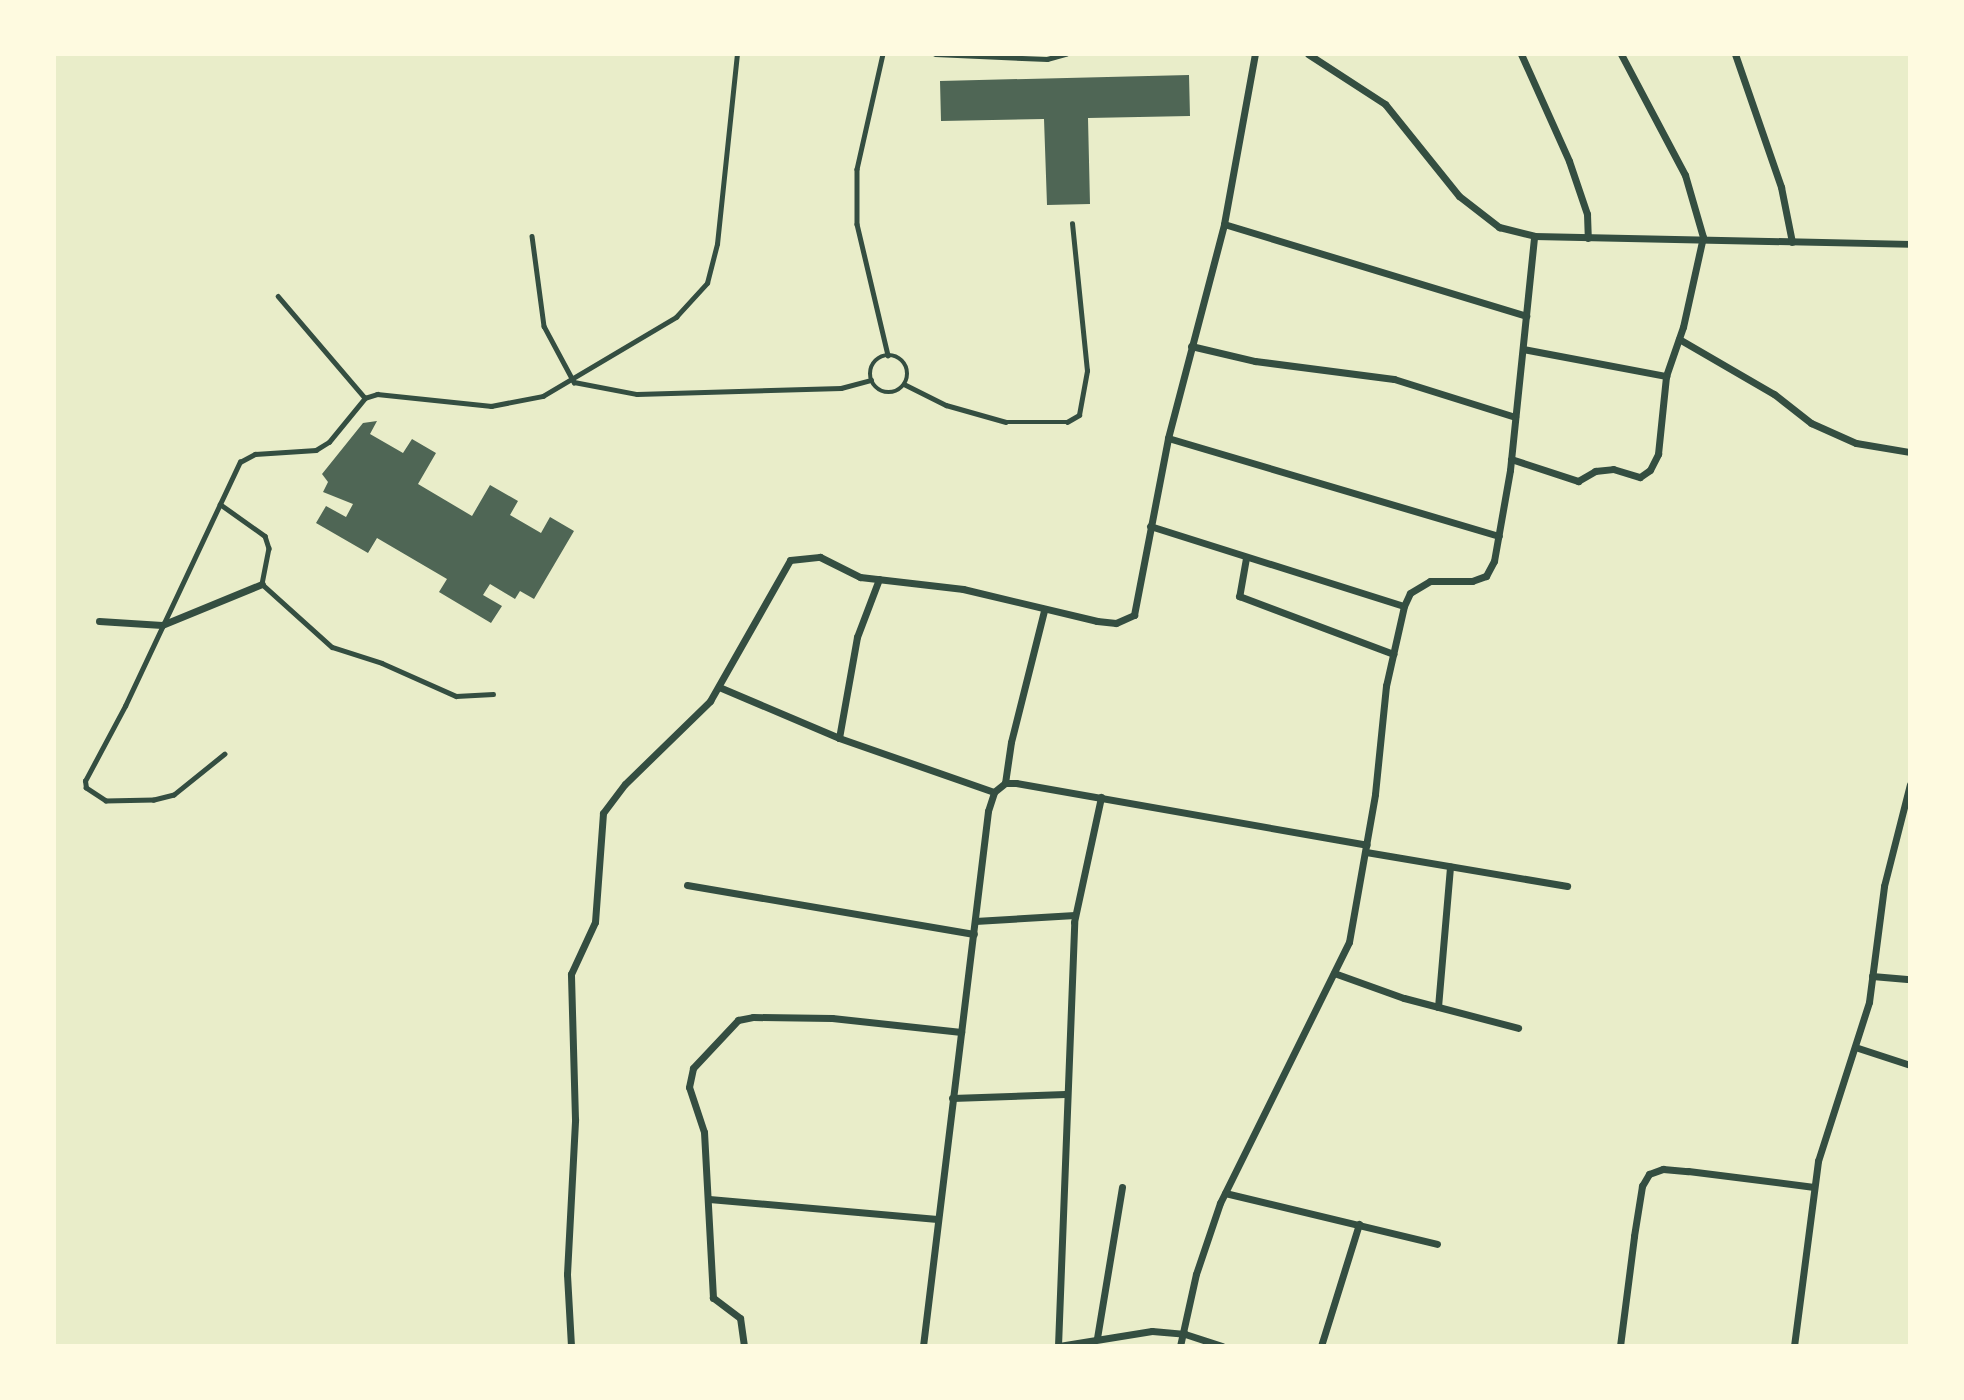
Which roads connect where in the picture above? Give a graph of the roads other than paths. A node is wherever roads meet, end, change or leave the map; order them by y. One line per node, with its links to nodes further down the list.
1 (737, 54): 26 (lane)
2 (883, 54): 23 (lane)
3 (935, 54): 4 (lane)
4 (1066, 54)
5 (1255, 54): 11 (street)
6 (1308, 54): 13 (street)
7 (1521, 54): 14 (street)
8 (1621, 54): 15 (street)
9 (1735, 54): 16 (street)
10 (1073, 224): 27 (lane)
11 (1224, 224): 19 (street); 21 (street)
12 (532, 236): 26 (lane)
13 (1534, 236): 14 (street); 19 (street)
14 (1588, 237): 15 (street)
15 (1703, 237): 16 (street); 20 (street)
16 (1792, 242): 17 (street)
17 (1910, 244)
18 (278, 296): 28 (lane)
19 (1526, 316): 22 (street)
20 (1679, 339): 24 (street); 31 (street)
21 (1191, 346): 29 (street); 30 (street)
22 (1522, 349): 24 (street); 29 (street)
23 (888, 355): 25 (lane); 27 (lane)
24 (1666, 376): 32 (street)
25 (871, 380): 26 (lane); 27 (lane)
26 (574, 382): 28 (lane)
27 (904, 384)
28 (365, 398): 33 (lane)
29 (1516, 417): 32 (street)
30 (1168, 438): 34 (street); 35 (street)
31 (1910, 452)
32 (1511, 459): 35 (street)
33 (220, 504): 38 (lane); 42 (lane)
34 (1150, 526): 36 (street); 40 (street)
35 (1499, 536): 39 (street)
36 (1245, 558): 39 (street); 43 (street)
37 (879, 579): 40 (street); 44 (street); 46 (street)
38 (262, 584): 42 (street); 45 (lane)
39 (1404, 606): 43 (street)
40 (1044, 611): 48 (street)
41 (99, 621): 42 (street)
42 (162, 625): 47 (lane)
43 (1393, 654): 52 (street)
44 (719, 687): 46 (street); 78 (street)
45 (493, 694)
46 (839, 738): 50 (street)
47 (225, 754)
48 (1005, 783): 50 (street); 51 (street)
49 (1910, 784): 60 (street)
50 (995, 792): 57 (street)
51 (1101, 797): 52 (street); 56 (street)
52 (1366, 848): 53 (street); 59 (street)
53 (1450, 867): 55 (street); 62 (street)
54 (687, 885): 58 (street)
55 (1567, 886)
56 (1075, 915): 57 (street); 67 (street)
57 (975, 921): 58 (street)
58 (974, 934): 64 (street)
59 (1335, 973): 62 (street); 71 (street)
60 (1872, 976): 61 (street); 65 (street)
61 (1910, 979)
62 (1438, 1007): 63 (street)
63 (1518, 1028)
64 (961, 1032): 68 (street); 72 (street)
65 (1855, 1047): 66 (street); 70 (street)
66 (1910, 1065)
67 (1065, 1094): 68 (street); 81 (street)
68 (952, 1098): 73 (street)
69 (1122, 1187): 77 (street)
70 (1814, 1187): 85 (street); 86 (street)
71 (1225, 1193): 74 (street); 76 (street)
72 (709, 1199): 73 (street); 79 (street)
73 (937, 1219): 80 (street)
74 (1359, 1224): 75 (street); 84 (street)
75 (1437, 1244)
76 (1185, 1334): 77 (street); 82 (street); 83 (street)
77 (1097, 1338): 81 (street)
78 (571, 1346)
79 (744, 1346)
80 (923, 1346)
81 (1058, 1346)
82 (1180, 1346)
83 (1222, 1346)
84 (1321, 1346)
85 (1620, 1346)
86 (1794, 1346)

